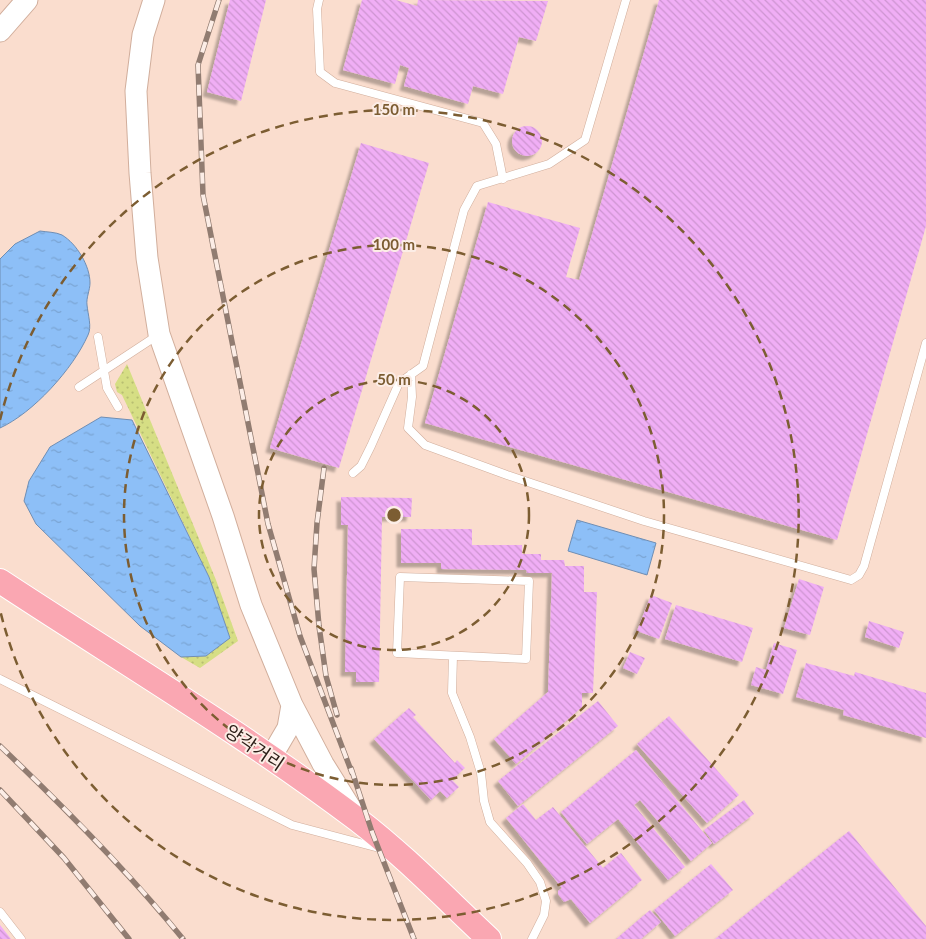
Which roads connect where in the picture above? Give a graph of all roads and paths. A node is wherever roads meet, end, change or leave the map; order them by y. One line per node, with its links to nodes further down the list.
1 (27, 0): 5 (main road)
2 (154, 0): 7 (main road)
3 (319, 0): 6 (lane)
4 (626, 0): 6 (lane)
5 (0, 31)
6 (503, 179): 11 (lane)
7 (160, 334): 10 (lane); 18 (main road)
8 (98, 337): 10 (lane)
9 (926, 343): 11 (lane)
10 (103, 370): 12 (lane); 13 (lane)
11 (411, 374): 14 (lane)
12 (79, 386)
13 (118, 407)
14 (353, 472)
15 (0, 581): 19 (main road, 양각거리)
16 (453, 656): 16 (lane); 25 (lane)
17 (0, 679): 21 (lane)
18 (292, 704): 19 (main road); 20 (main road)
19 (271, 757): 20 (main road, 양각거리)
20 (359, 821): 21 (main road, 양각거리)
21 (396, 852): 24 (main road, 양각거리)
22 (0, 912): 23 (lane)
23 (21, 939)
24 (489, 939)
25 (532, 939)

